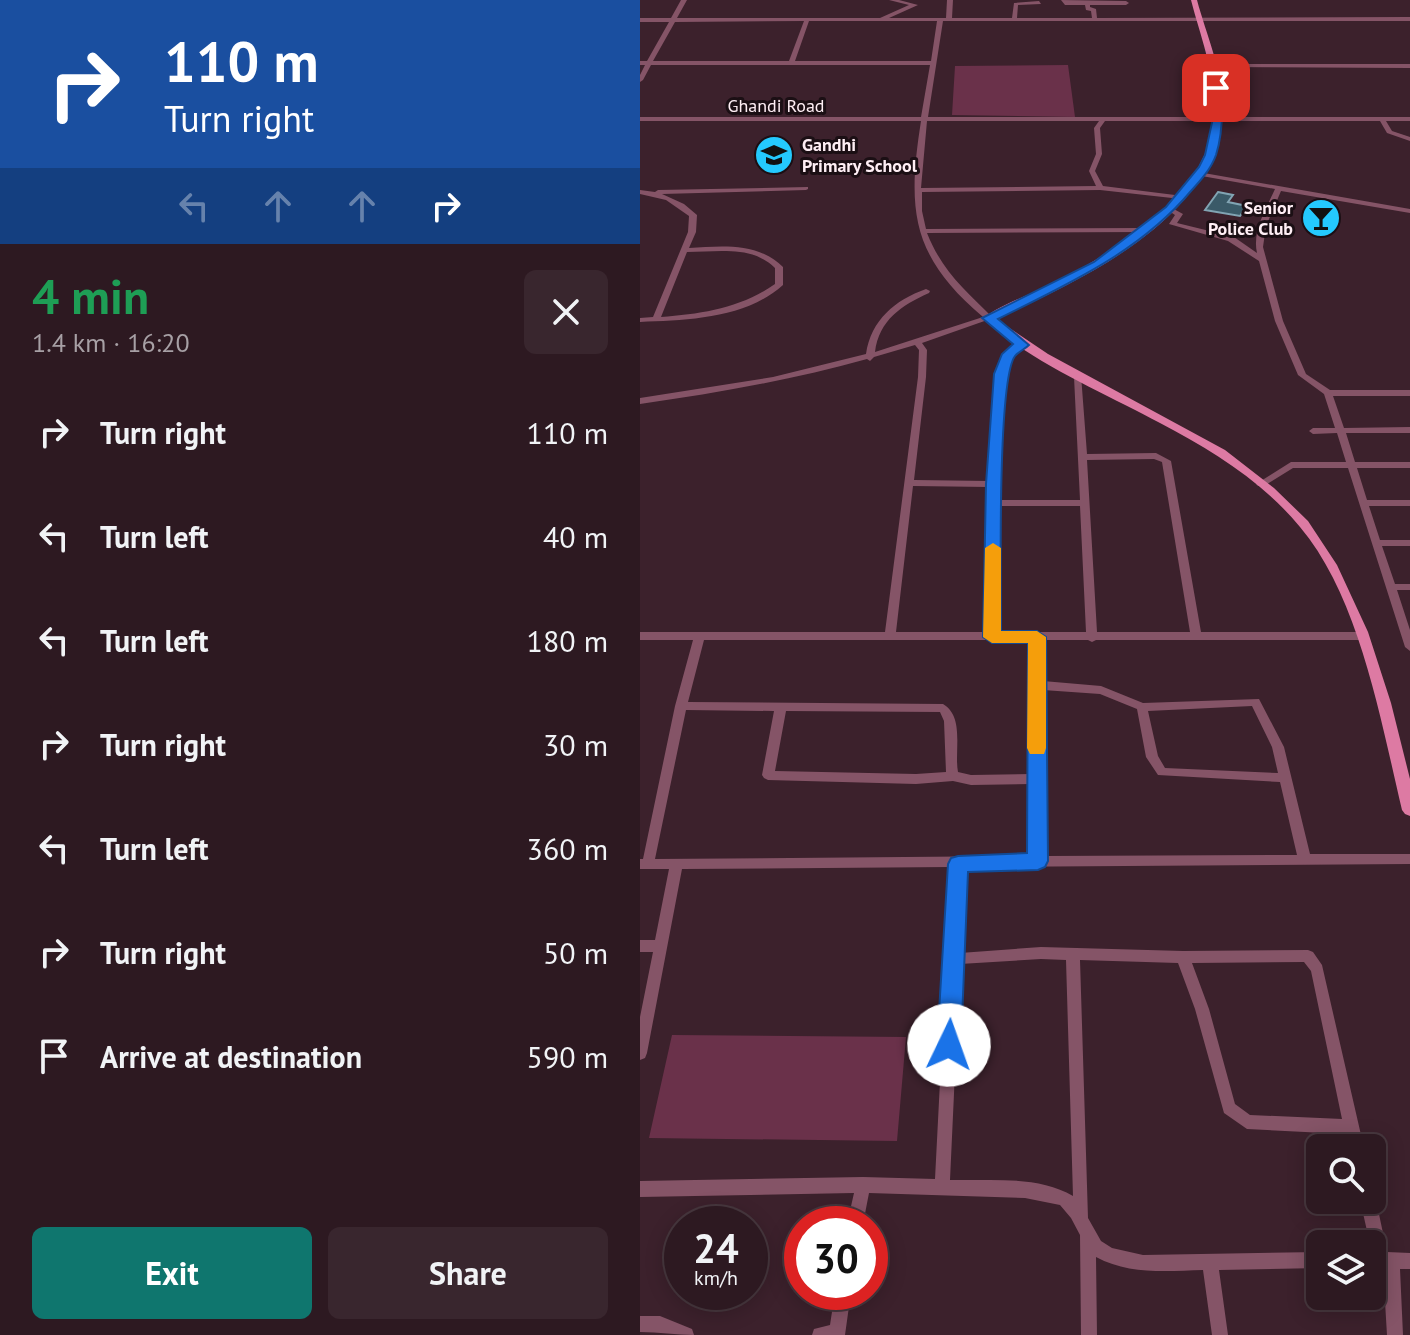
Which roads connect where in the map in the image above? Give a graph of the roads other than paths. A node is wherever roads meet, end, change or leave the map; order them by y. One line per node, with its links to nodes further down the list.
1 (684, 0): 12 (street)
2 (892, 0): 14 (street)
3 (950, 0): 15 (street)
4 (1064, 0): 8 (street); 18 (street)
5 (1194, 0): 9 (main road)
6 (1039, 2): 16 (street); 17 (street)
7 (1125, 2): 8 (street); 20 (street)
8 (1087, 3): 19 (street)
9 (1198, 19): 10 (street); 20 (street); 24 (main road)
10 (1410, 19)
11 (640, 20): 12 (street)
12 (670, 20): 13 (street); 22 (street)
13 (807, 20): 14 (street); 23 (street)
14 (881, 20): 15 (street)
15 (944, 20): 16 (street); 21 (street)
16 (1014, 20): 17 (street)
17 (1037, 20): 18 (street)
18 (1064, 20): 19 (street)
19 (1095, 20): 20 (street)
20 (1129, 20)
21 (934, 61): 23 (street); 29 (street)
22 (644, 63): 23 (street); 26 (street)
23 (791, 63)
24 (1212, 66): 25 (street); 27 (main road)
25 (1410, 66)
26 (640, 80)
27 (1218, 118): 30 (street, Ghandi Road); 31 (street, Ghandi Road); 34 (main road)
28 (640, 119): 29 (street, Ghandi Road)
29 (926, 119): 30 (street, Ghandi Road); 37 (street)
30 (1103, 119): 36 (street)
31 (1382, 119): 32 (street, Ghandi Road); 33 (street)
32 (1410, 119)
33 (1410, 139)
34 (1198, 174): 38 (street); 41 (main road)
35 (806, 188): 40 (street)
36 (1100, 188): 37 (street); 41 (street)
37 (917, 190): 45 (street)
38 (1278, 190): 43 (street); 47 (street)
39 (640, 192): 40 (street)
40 (654, 192): 46 (street)
41 (1181, 197): 42 (main road)
42 (1170, 209): 44 (main road); 47 (street)
43 (1410, 211)
44 (1146, 230): 45 (street); 49 (main road)
45 (922, 231): 50 (street)
46 (685, 250): 51 (street); 51 (street)
47 (1263, 261): 57 (street)
48 (926, 291): 55 (street)
49 (1024, 303): 50 (main road); 54 (main road)
50 (989, 318): 53 (street); 54 (main road)
51 (656, 319): 52 (street)
52 (640, 320)
53 (918, 344): 55 (street); 66 (street)
54 (1020, 344): 56 (main road); 67 (street)
55 (870, 358): 59 (street)
56 (1078, 377): 63 (street); 68 (main road)
57 (1328, 393): 58 (street); 60 (street)
58 (1410, 393)
59 (640, 401)
60 (1341, 430): 61 (street); 62 (street); 64 (street)
61 (1410, 430)
62 (1313, 431)
63 (1082, 457): 70 (street); 77 (street)
64 (1351, 465): 65 (street); 68 (street); 71 (street)
65 (1410, 465)
66 (910, 483): 67 (street); 82 (street)
67 (994, 484): 69 (street)
68 (1261, 484): 80 (main road)
69 (994, 503): 70 (street); 83 (street)
70 (1084, 503): 85 (street)
71 (1366, 503): 72 (street); 73 (street)
72 (1410, 503)
73 (1378, 543): 74 (street); 75 (street)
74 (1410, 543)
75 (1391, 587): 76 (street); 78 (street)
76 (1410, 587)
77 (1196, 635): 80 (street); 85 (street)
78 (1408, 635): 86 (street)
79 (640, 636): 81 (street)
80 (1362, 636): 92 (main road)
81 (699, 637): 82 (street); 88 (street)
82 (890, 637): 83 (street)
83 (992, 637): 84 (street)
84 (1037, 637): 85 (street); 87 (street)
85 (1092, 638)
86 (1410, 647)
87 (1036, 685): 90 (street); 94 (street)
88 (681, 706): 89 (street); 99 (street)
89 (781, 706): 91 (street); 91 (street)
90 (1142, 707): 93 (street); 93 (street)
91 (953, 776): 94 (street)
92 (1406, 776): 95 (main road)
93 (1286, 778): 97 (street)
94 (1037, 779): 98 (street)
95 (1410, 810)
96 (1410, 859): 97 (street)
97 (1305, 860): 98 (street)
98 (1038, 861): 100 (street)
99 (644, 864): 101 (street)
100 (958, 864): 101 (street); 106 (street)
101 (676, 865): 103 (street)
102 (640, 946): 103 (street)
103 (660, 946): 107 (street)
104 (1073, 953): 105 (street); 106 (street); 114 (street)
105 (1183, 957): 108 (street); 108 (street)
106 (953, 959): 111 (street)
107 (640, 1053)
108 (1351, 1127): 109 (street)
109 (1353, 1134)
110 (863, 1185): 111 (street); 112 (street); 113 (street)
111 (942, 1188): 114 (street)
112 (640, 1189)
113 (859, 1206)
114 (1081, 1216): 115 (street)
115 (1088, 1235): 118 (street); 124 (street)
116 (1306, 1260): 118 (street)
117 (1386, 1260): 119 (street)
118 (1210, 1261): 127 (street)
119 (1410, 1261)
120 (1386, 1287): 128 (street)
121 (838, 1310): 123 (street)
122 (640, 1324): 125 (street)
123 (831, 1334)
124 (1089, 1334): 126 (street)
125 (686, 1335)
126 (1079, 1335)
127 (1220, 1335)
128 (1395, 1335)

